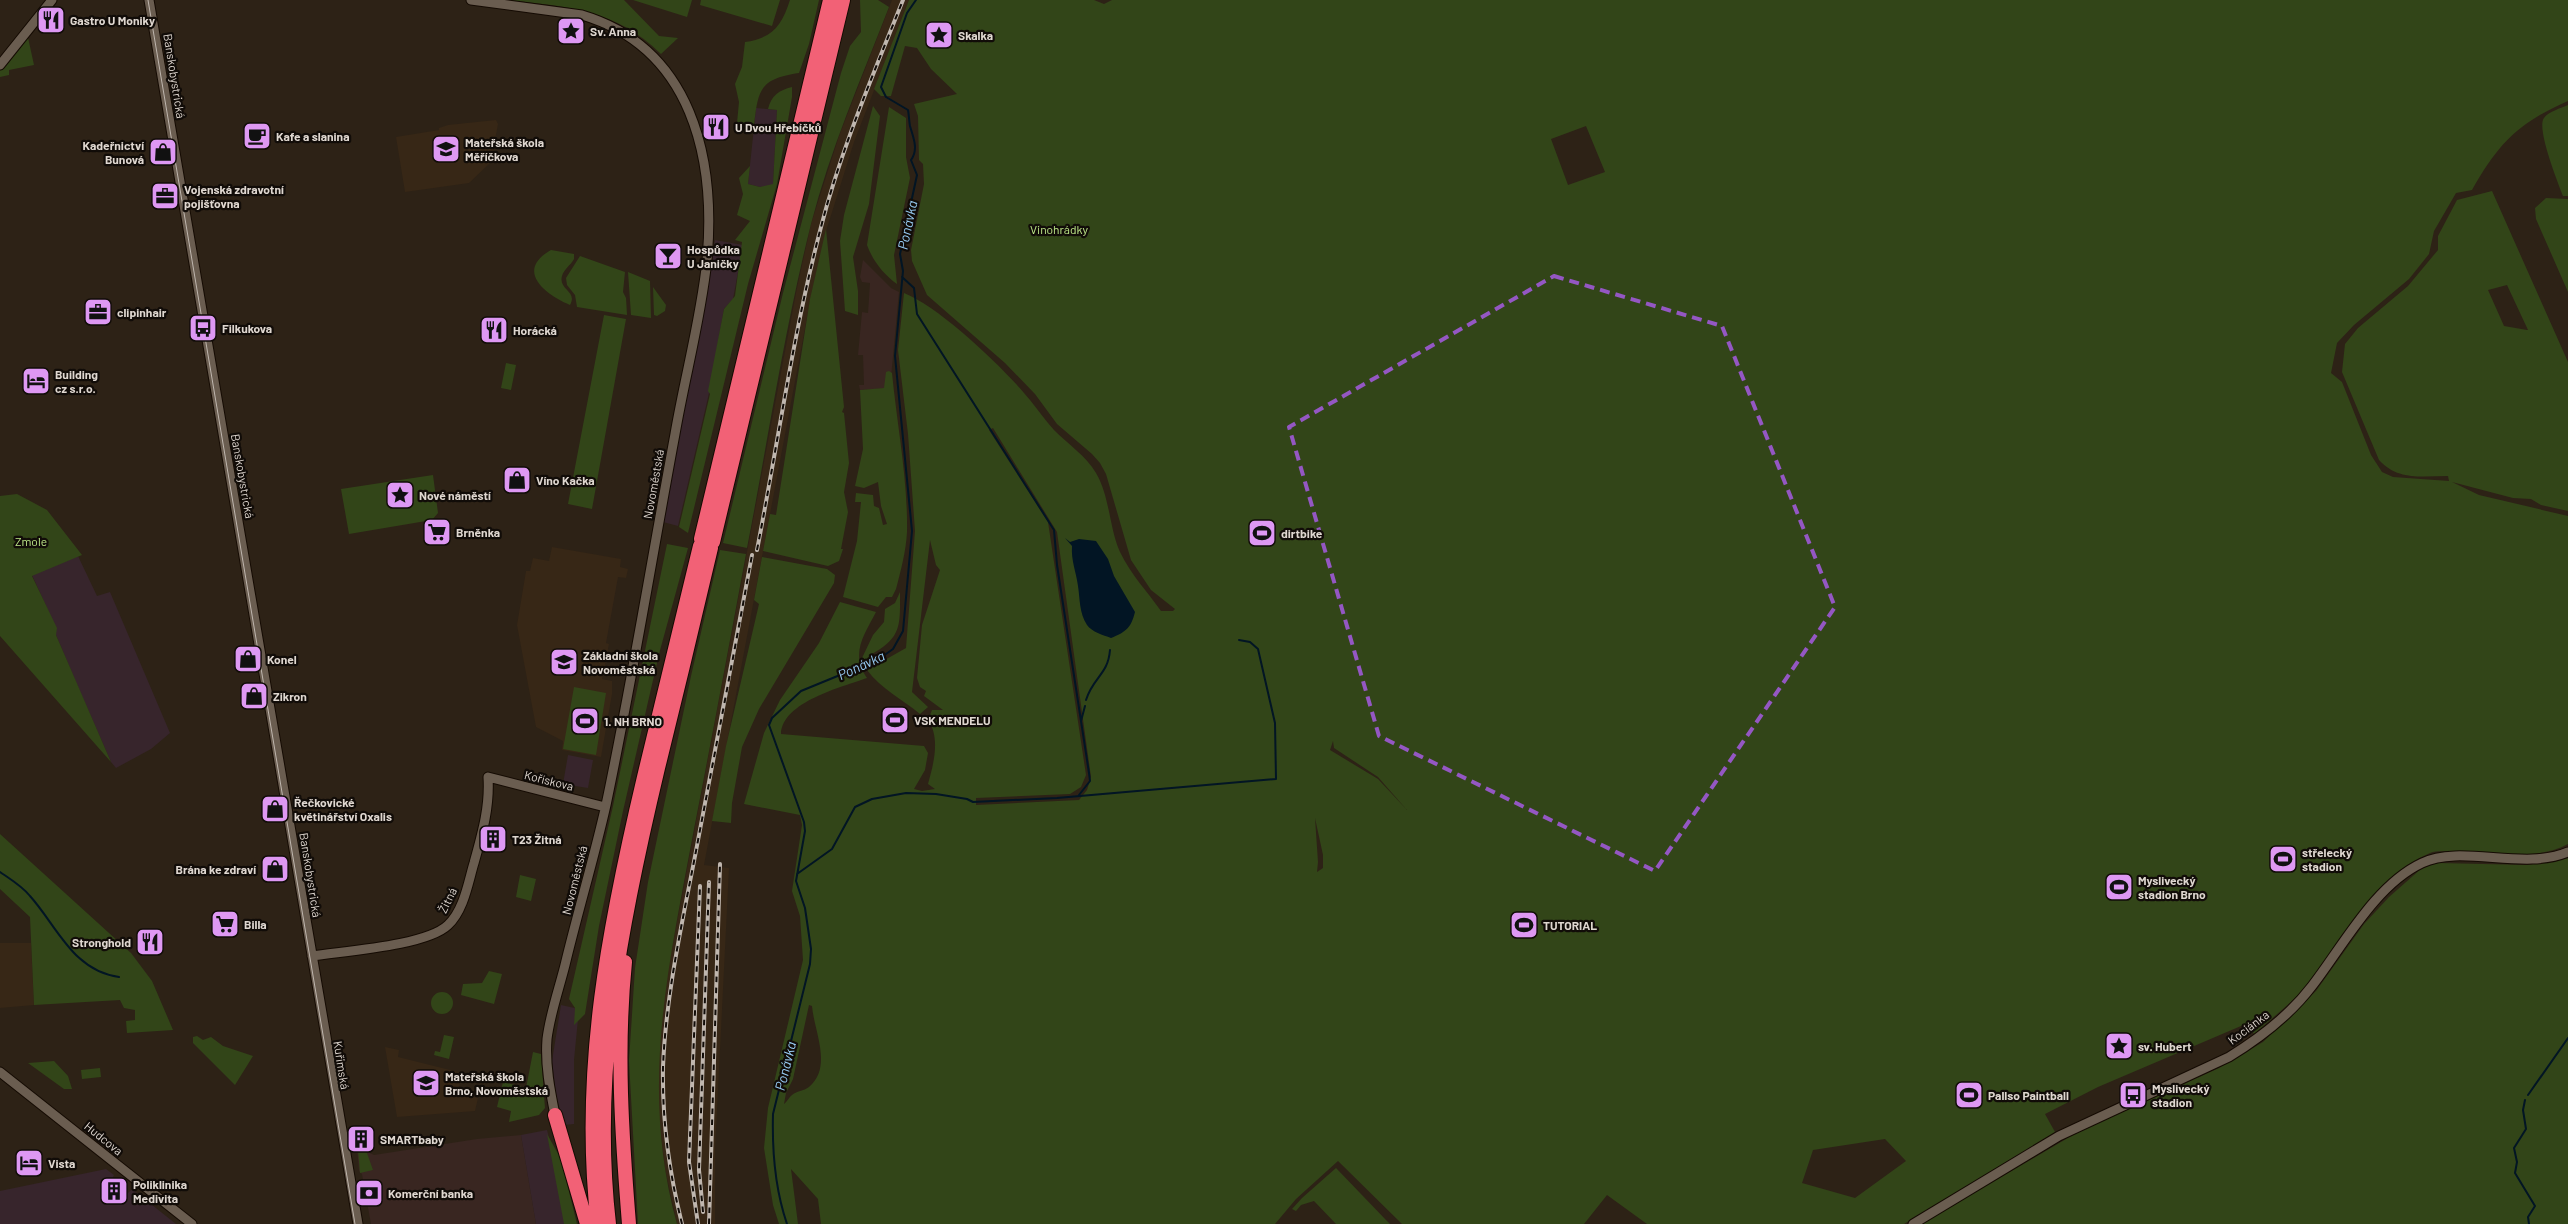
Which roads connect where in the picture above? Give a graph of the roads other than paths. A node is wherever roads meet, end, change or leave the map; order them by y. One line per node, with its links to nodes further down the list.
1 (52, 0): 6 (street)
2 (149, 0): 13 (street, Banskobystrická)
3 (472, 0): 10 (street, Novoměstská)
4 (830, 0): 7 (highway)
5 (843, 0): 7 (highway)
6 (0, 65)
7 (820, 68): 8 (highway)
8 (706, 544): 12 (highway); 16 (highway)
9 (488, 777): 10 (street, Kořískova); 13 (street, Žitná)
10 (605, 807): 15 (street, Novoměstská)
11 (2568, 852): 24 (street, Kociánka)
12 (636, 865): 22 (highway); 23 (highway)
13 (312, 956): 17 (street, Kuřimská)
14 (0, 1072): 18 (street, Hudcova)
15 (555, 1115): 19 (highway)
16 (592, 1163): 20 (highway); 21 (highway)
17 (357, 1223)
18 (192, 1224)
19 (587, 1224)
20 (591, 1224)
21 (598, 1224)
22 (609, 1224)
23 (630, 1224)
24 (1913, 1224)

